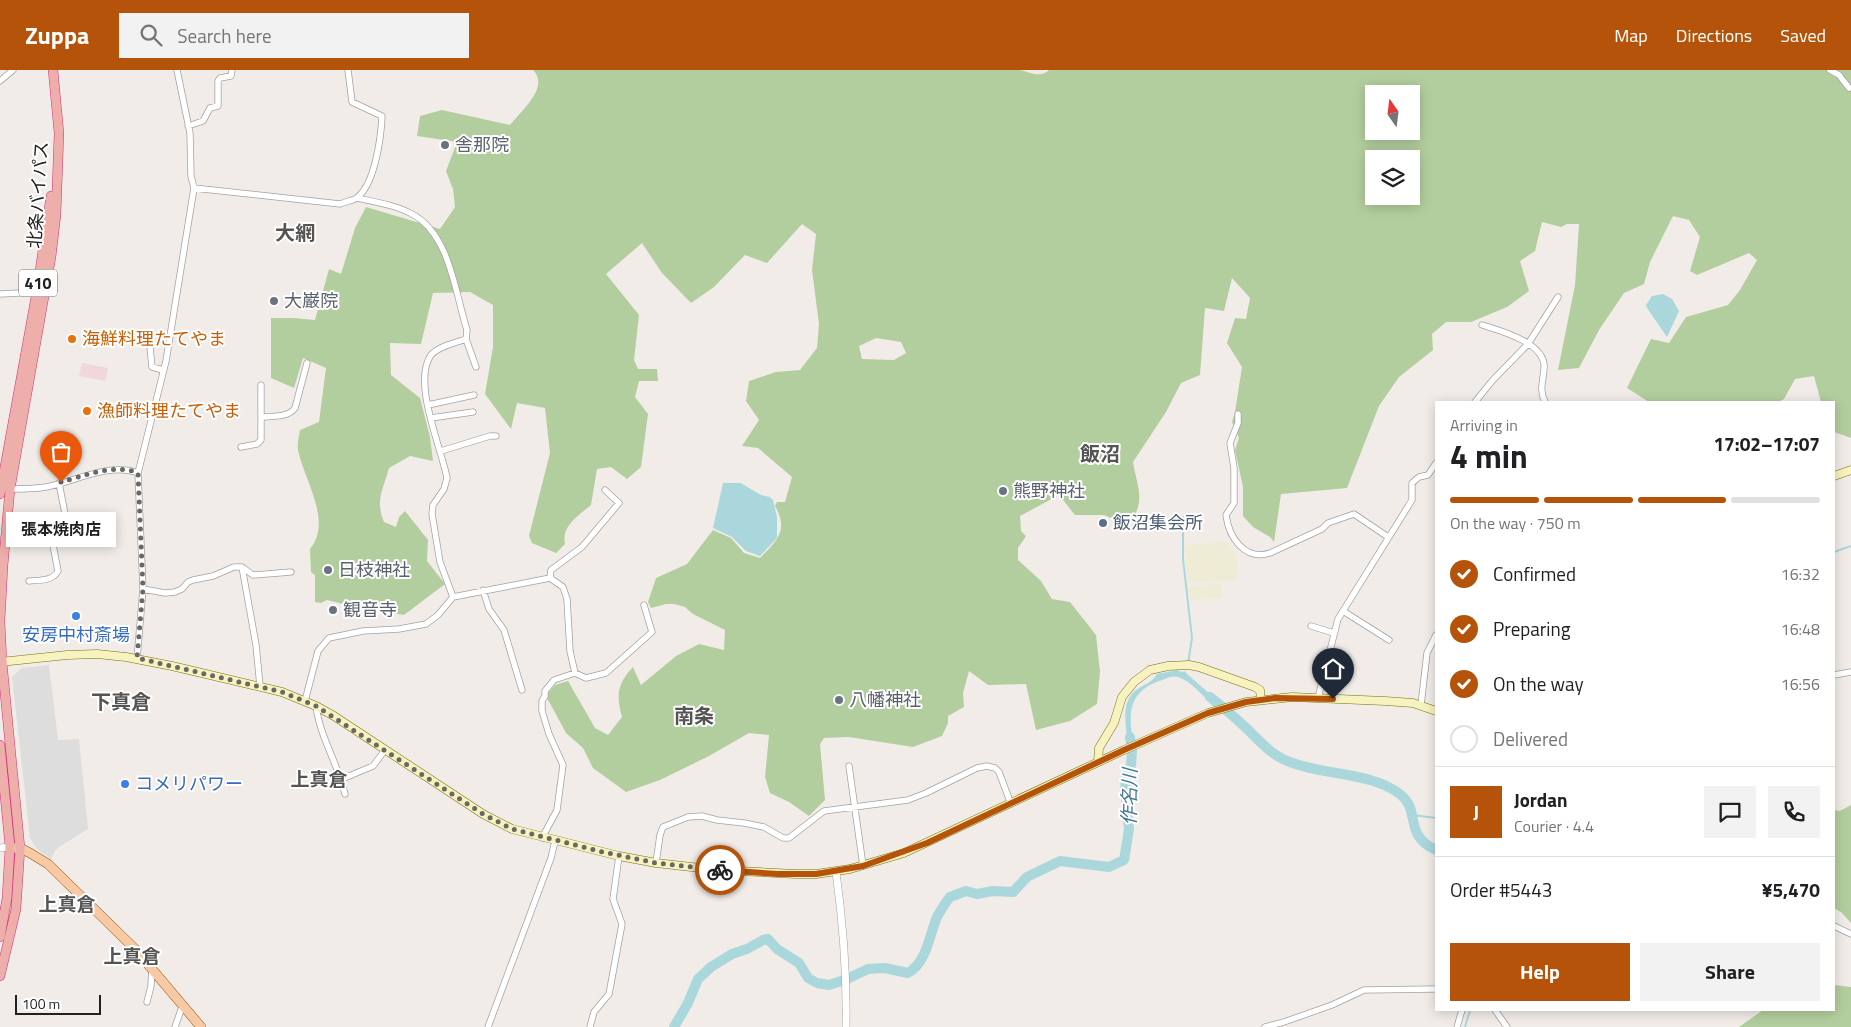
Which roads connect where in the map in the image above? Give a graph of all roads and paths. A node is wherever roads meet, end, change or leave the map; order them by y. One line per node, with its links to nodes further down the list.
1 (13, 70): 7 (street)
2 (52, 70): 12 (highway, 北条バイパス / 410)
3 (178, 70): 9 (street)
4 (232, 70): 9 (street)
5 (348, 70): 11 (street)
6 (1830, 70): 8 (street)
7 (0, 81)
8 (1849, 88)
9 (188, 126): 10 (street)
10 (194, 188): 11 (street); 21 (street)
11 (357, 198): 16 (street)
12 (40, 292): 13 (street); 39 (highway, 北条バイパス / 410)
13 (0, 294)
14 (1558, 298): 17 (street)
15 (1482, 326): 17 (street)
16 (466, 339): 20 (street); 26 (street)
17 (1528, 344): 24 (street); 25 (street)
18 (150, 347): 21 (street)
19 (307, 363): 29 (street)
20 (476, 367)
21 (163, 370): 36 (street)
22 (261, 385): 29 (street)
23 (474, 395): 26 (street)
24 (1476, 401)
25 (1545, 401)
26 (428, 405): 30 (street)
27 (473, 412): 30 (street)
28 (1238, 414): 42 (street)
29 (261, 417): 32 (street)
30 (431, 418): 33 (street)
31 (496, 436): 33 (street)
32 (241, 446)
33 (441, 451): 49 (street)
34 (1435, 464): 42 (street)
35 (1851, 470): 37 (main road)
36 (138, 473): 38 (street); 47 (street)
37 (1835, 476)
38 (59, 483): 39 (street); 46 (street)
39 (4, 489): 41 (highway, 北条バイパス / 410); 57 (highway, 北条バイパス / 410)
40 (605, 490): 45 (street)
41 (0, 494)
42 (1388, 537): 51 (street)
43 (242, 567): 44 (street); 47 (street); 61 (street)
44 (291, 572)
45 (550, 578): 48 (street); 59 (street)
46 (29, 581)
47 (143, 589): 56 (street)
48 (483, 590): 49 (street); 62 (street)
49 (453, 597): 65 (street)
50 (644, 605): 59 (street)
51 (1343, 611): 53 (street); 55 (street)
52 (1311, 626): 53 (street)
53 (1334, 633): 63 (street)
54 (1435, 637): 66 (street)
55 (1389, 640)
56 (137, 658): 57 (main road); 61 (main road)
57 (1, 662): 81 (highway, 北条バイパス / 410)
58 (1851, 672): 60 (street)
59 (575, 673): 77 (street)
60 (1835, 675)
61 (260, 686): 65 (main road)
62 (522, 690)
63 (1318, 698): 64 (main road); 66 (main road)
64 (1261, 700): 71 (main road); 71 (main road)
65 (305, 701): 67 (main road)
66 (1421, 705): 68 (main road)
67 (316, 706): 70 (main road); 73 (street)
68 (1435, 711)
69 (0, 745): 79 (highway)
70 (385, 750): 73 (street); 77 (main road)
71 (1098, 762): 75 (main road)
72 (849, 766): 76 (street)
73 (342, 779): 74 (street)
74 (345, 794)
75 (1011, 804): 76 (street); 84 (main road)
76 (856, 806): 83 (street); 84 (street)
77 (542, 838): 78 (main road)
78 (555, 841): 82 (main road); 98 (street)
79 (10, 847): 80 (street); 81 (main road); 88 (highway)
80 (0, 848)
81 (20, 848): 89 (main road); 90 (highway, 北条バイパス / 410)
82 (619, 856): 83 (main road); 99 (street)
83 (656, 863): 85 (main road)
84 (863, 866): 85 (main road)
85 (836, 872): 100 (street)
86 (1835, 926): 87 (street)
87 (1851, 934)
88 (0, 937)
89 (152, 969): 92 (street); 93 (main road)
90 (0, 976)
91 (1435, 989): 101 (street)
92 (147, 1002)
93 (182, 1004): 96 (street); 97 (main road)
94 (1462, 1011): 102 (street)
95 (1496, 1011): 103 (street)
96 (175, 1027)
97 (201, 1027)
98 (488, 1027)
99 (590, 1027)
100 (846, 1027)
101 (1265, 1027)
102 (1457, 1027)
103 (1507, 1027)

